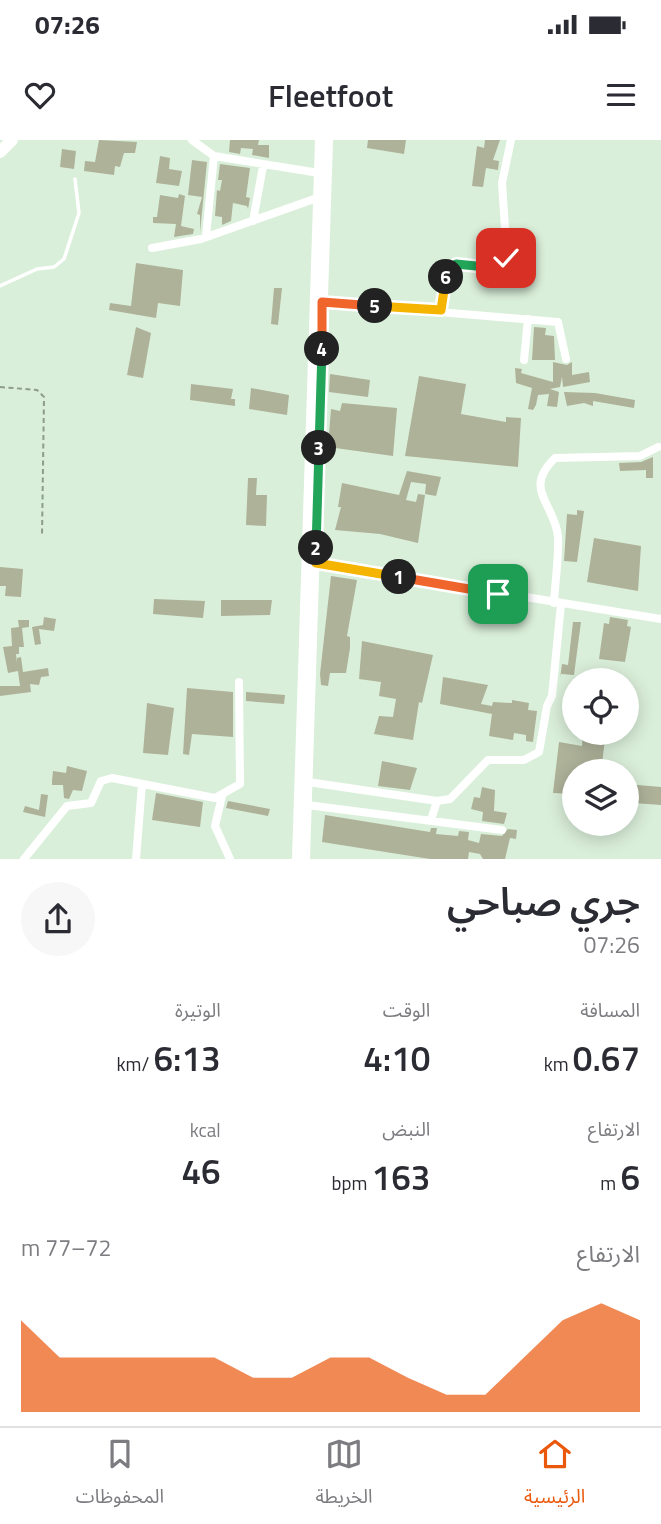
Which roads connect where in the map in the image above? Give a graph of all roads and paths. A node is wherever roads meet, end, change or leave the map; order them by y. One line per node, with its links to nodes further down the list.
1 (12, 140): 6 (main road)
2 (192, 140): 7 (street)
3 (320, 140): 9 (main road)
4 (328, 140): 16 (main road)
5 (511, 140): 17 (street)
6 (0, 152)
7 (214, 156): 8 (street); 13 (street)
8 (263, 166): 9 (street); 12 (street)
9 (319, 173): 11 (main road)
10 (75, 179): 15 (lane)
11 (317, 198): 12 (street); 38 (main road)
12 (253, 221): 13 (street)
13 (206, 236): 14 (street)
14 (152, 248)
15 (0, 286)
16 (322, 302): 17 (street); 24 (main road)
17 (441, 310): 18 (street)
18 (528, 319): 19 (street); 20 (street)
19 (566, 359)
20 (524, 360)
21 (0, 387): 23 (path)
22 (658, 447): 25 (street)
23 (42, 536)
24 (316, 563): 25 (street); 28 (main road)
25 (558, 604): 26 (street); 31 (street)
26 (661, 620)
27 (239, 682): 30 (street)
28 (308, 782): 31 (street); 32 (main road)
29 (142, 783): 30 (street); 35 (street); 36 (street)
30 (222, 796): 37 (street)
31 (437, 801): 33 (street)
32 (307, 805): 33 (street); 39 (main road)
33 (431, 820): 34 (street)
34 (502, 830)
35 (24, 859)
36 (136, 859)
37 (230, 859)
38 (297, 859)
39 (305, 859)

